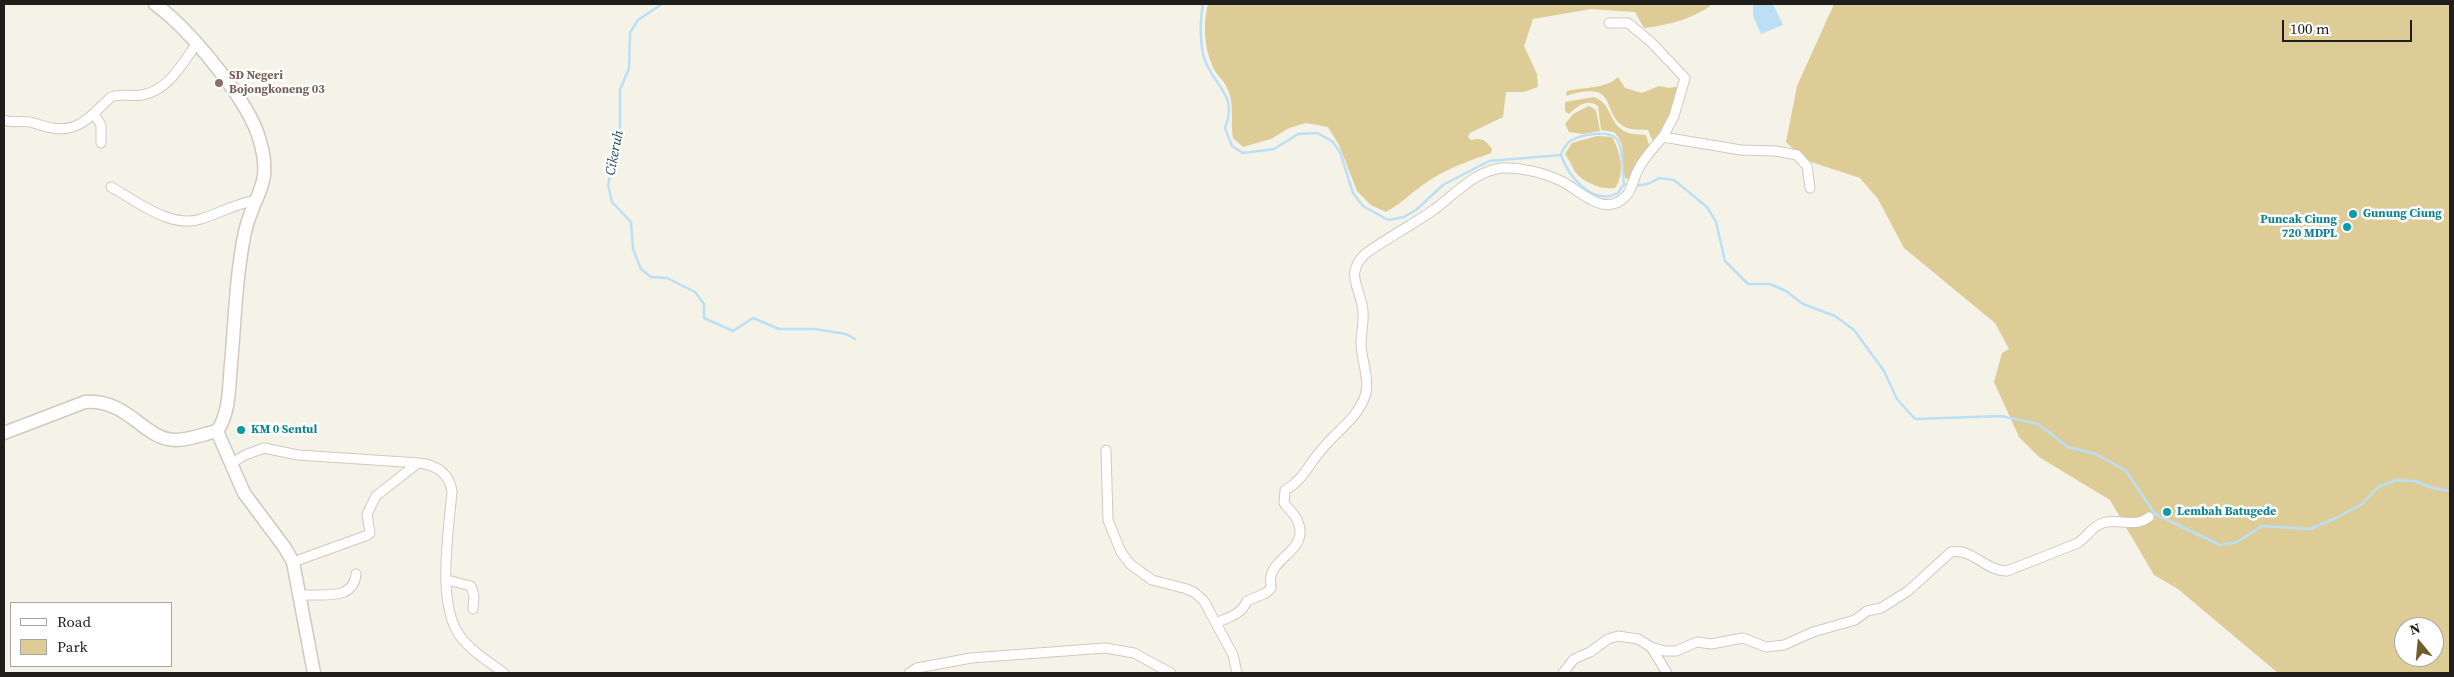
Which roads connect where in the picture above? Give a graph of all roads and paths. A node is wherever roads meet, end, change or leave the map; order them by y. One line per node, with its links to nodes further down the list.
1 (154, 4): 3 (street)
2 (1609, 22): 6 (street)
3 (197, 44): 4 (street); 10 (street)
4 (94, 114): 5 (street); 7 (street)
5 (5, 123)
6 (1663, 137): 9 (street); 22 (street)
7 (101, 143)
8 (112, 187): 10 (street)
9 (1810, 188)
10 (257, 200): 11 (street)
11 (217, 430): 12 (street); 15 (street)
12 (4, 434)
13 (1106, 450): 22 (street)
14 (419, 463): 15 (street); 17 (street); 19 (street)
15 (230, 464): 17 (street)
16 (2149, 518): 23 (street)
17 (293, 562): 20 (street)
18 (356, 574): 20 (street)
19 (447, 580): 21 (street); 25 (street)
20 (301, 595): 24 (street)
21 (473, 609)
22 (1216, 623): 28 (street)
23 (1651, 647): 29 (street); 30 (street)
24 (317, 673)
25 (504, 673)
26 (909, 673): 27 (street)
27 (1171, 673)
28 (1237, 673)
29 (1563, 673)
30 (1666, 673)

